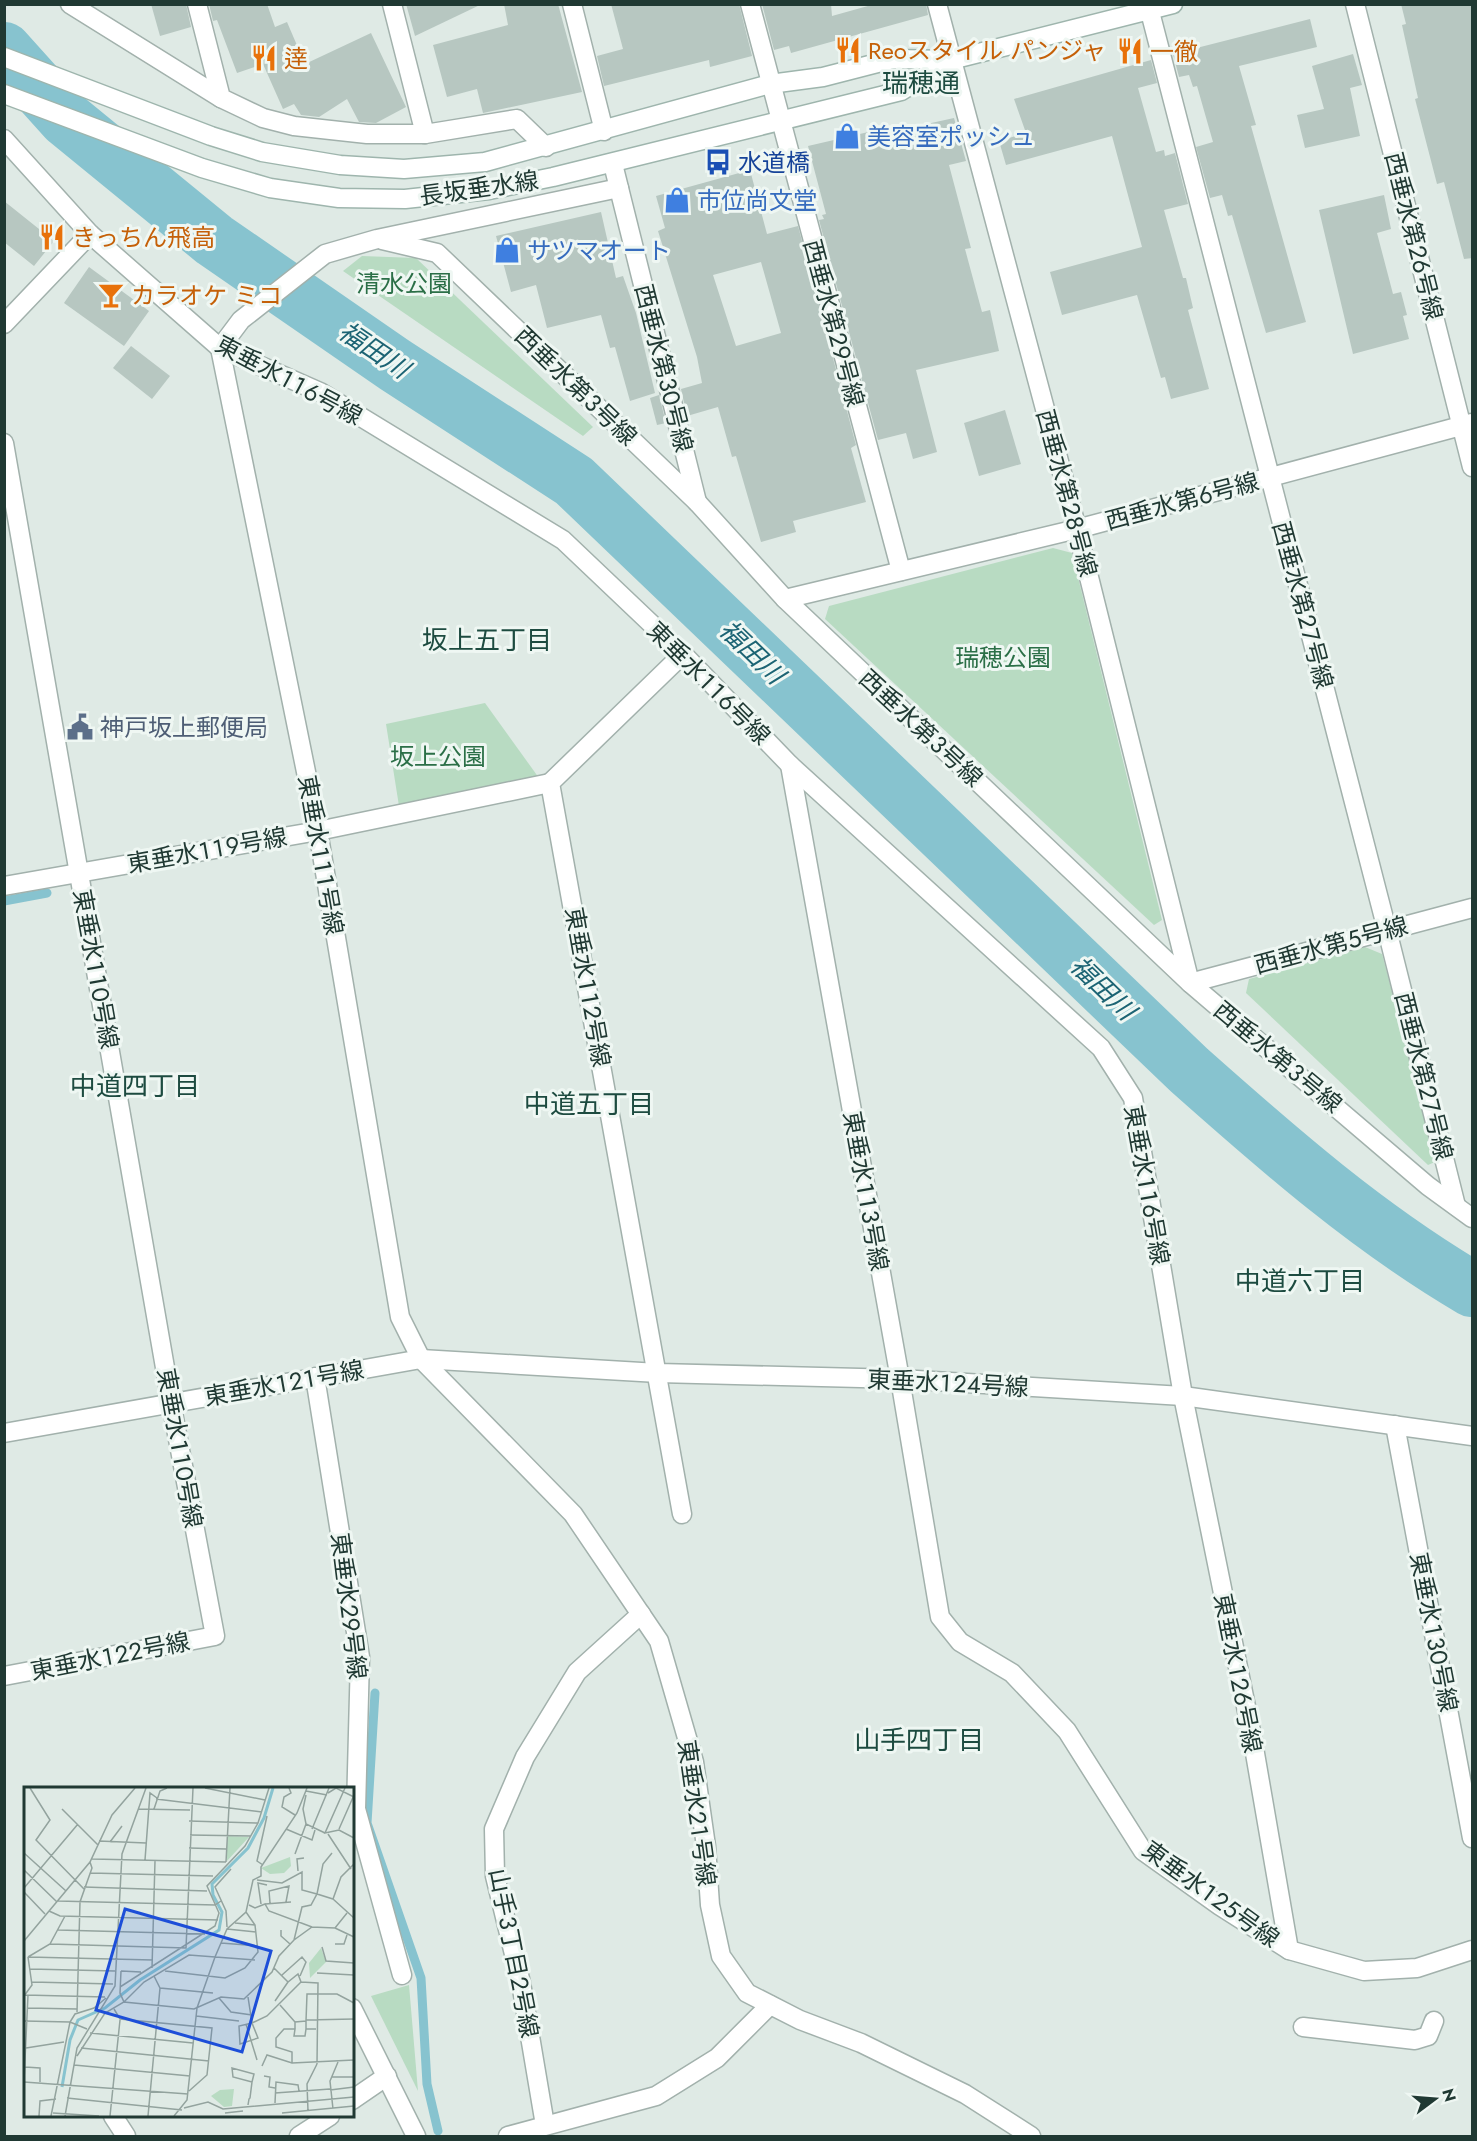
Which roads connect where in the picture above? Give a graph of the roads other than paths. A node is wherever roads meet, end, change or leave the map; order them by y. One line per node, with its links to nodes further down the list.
1 (70, 4): 14 (street)
2 (197, 4): 14 (street)
3 (392, 4): 17 (street)
4 (572, 4): 16 (street)
5 (750, 4): 12 (street, 西垂水第２９号線)
6 (937, 4): 11 (street, 西垂水第２８号線)
7 (1173, 4): 9 (street, 長坂垂水線)
8 (1355, 4): 26 (street, 西垂水第２６号線)
9 (1149, 8): 11 (street, 長坂垂水線); 29 (street, 西垂水第２７号線)
10 (4, 57): 19 (street, 長坂垂水線)
11 (951, 60): 12 (street, 長坂垂水線); 15 (street, 長坂垂水線); 31 (street, 西垂水第２８号線)
12 (770, 84): 15 (street, 西垂水第２９号線); 16 (street, 長坂垂水線)
13 (4, 94): 20 (street, 長坂垂水線)
14 (221, 98): 17 (street)
15 (779, 121): 20 (street, 長坂垂水線); 32 (street, 西垂水第２９号線)
16 (604, 131): 19 (street, 長坂垂水線)
17 (425, 134): 19 (street)
18 (4, 139): 22 (street, 東垂水１１６号線)
19 (546, 147)
20 (613, 164): 21 (street, 西垂水第３０号線)
21 (619, 188): 23 (street); 30 (street, 西垂水第３０号線)
22 (90, 234): 24 (street); 25 (street, 東垂水１１６号線)
23 (377, 239): 25 (street); 30 (street, 西垂水第３号線)
24 (4, 324)
25 (220, 348): 34 (street, 東垂水１１６号線); 37 (street, 東垂水１１１号線)
26 (1467, 424): 28 (street, 西垂水第２６号線); 29 (street, 西垂水第６号線)
27 (4, 443): 38 (street, 東垂水１１０号線)
28 (1473, 467)
29 (1269, 477): 31 (street, 西垂水第６号線); 41 (street, 西垂水第２７号線)
30 (697, 502): 33 (street, 西垂水第３号線)
31 (1077, 529): 32 (street, 西垂水第６号線); 42 (street, 西垂水第２８号線)
32 (902, 571): 33 (street, 西垂水第６号線)
33 (785, 599): 42 (street, 西垂水第３号線)
34 (683, 654): 35 (street, 東垂水１１６号線); 36 (street)
35 (790, 765): 48 (street, 東垂水１１３号線); 49 (street, 東垂水１１６号線)
36 (550, 783): 37 (street, 東垂水１１９号線); 46 (street, 東垂水１１２号線)
37 (318, 831): 38 (street, 東垂水１１９号線); 45 (street, 東垂水１１１号線)
38 (79, 872): 39 (street, 東垂水１１９号線); 50 (street, 東垂水１１０号線)
39 (4, 886)
40 (1473, 908): 41 (street, 西垂水第５号線)
41 (1387, 930): 42 (street, 西垂水第５号線); 43 (street, 西垂水第２７号線)
42 (1190, 983): 43 (street, 西垂水第３号線)
43 (1456, 1206): 44 (street, 西垂水第３号線)
44 (1473, 1218)
45 (422, 1359): 46 (street, 東垂水１２４号線); 47 (street, 東垂水１２１号線); 55 (street, 東垂水２１号線)
46 (658, 1373): 48 (street, 東垂水１２４号線); 54 (street, 東垂水１１２号線)
47 (315, 1377): 50 (street, 東垂水１２１号線); 62 (street, 東垂水２９号線)
48 (900, 1379): 49 (street, 東垂水１２４号線); 56 (street, 東垂水１１３号線)
49 (1183, 1396): 51 (street, 東垂水１２４号線); 60 (street, 東垂水１２６号線)
50 (171, 1402): 52 (street, 東垂水１２１号線); 57 (street, 東垂水１１０号線)
51 (1395, 1425): 53 (street, 東垂水１２４号線); 59 (street, 東垂水１３０号線)
52 (4, 1433)
53 (1473, 1436)
54 (682, 1514)
55 (641, 1614): 63 (street, 東垂水２１号線); 71 (street, 山手３丁目２号線)
56 (939, 1617): 60 (street, 東垂水１２５号線)
57 (215, 1636): 58 (street, 東垂水１２２号線)
58 (4, 1676)
59 (1473, 1838)
60 (1289, 1950): 61 (street, 東垂水１２５号線)
61 (1473, 1950)
62 (402, 1975)
63 (770, 2005): 71 (street); 76 (street, 東垂水２１号線)
64 (354, 2012): 67 (street)
65 (1434, 2021): 66 (street)
66 (1303, 2027)
67 (387, 2076): 68 (street); 74 (street)
68 (354, 2099)
69 (114, 2117): 72 (street)
70 (327, 2117): 73 (street)
71 (545, 2124): 75 (street)
72 (126, 2136)
73 (299, 2136)
74 (416, 2136)
75 (508, 2136)
76 (1031, 2136)

